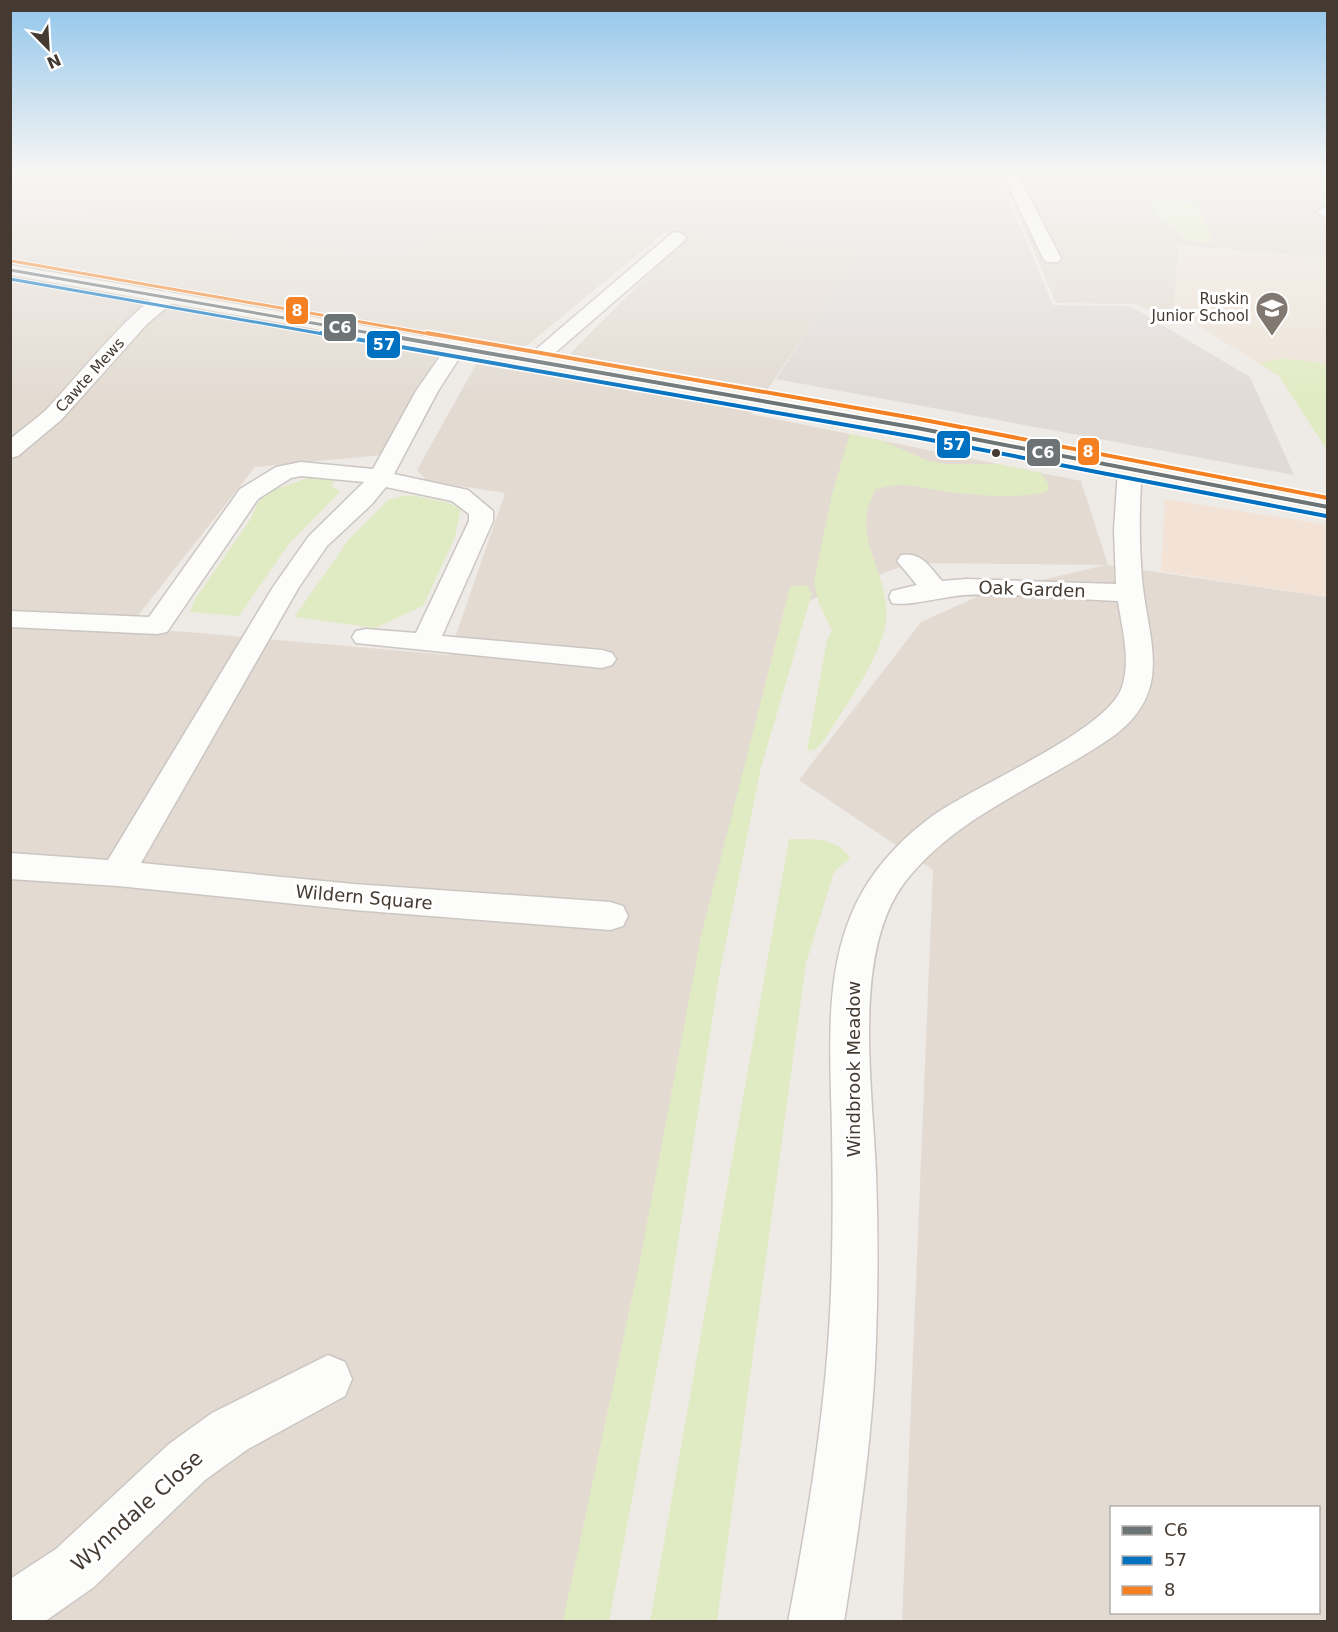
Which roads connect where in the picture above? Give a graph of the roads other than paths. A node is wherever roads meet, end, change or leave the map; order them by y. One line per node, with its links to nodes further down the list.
1 (666, 247): 7 (street)
2 (1047, 247): 3 (street)
3 (1052, 258)
4 (10, 270): 5 (main road)
5 (167, 297): 6 (main road); 8 (street, Cawte Mews)
6 (457, 346): 7 (main road); 10 (street)
7 (534, 361): 9 (main road)
8 (10, 451)
9 (1130, 469): 11 (main road); 14 (street, Windbrook Meadow)
10 (381, 477): 16 (street); 18 (street); 21 (street)
11 (1328, 507)
12 (910, 561): 13 (street)
13 (934, 590): 14 (street, Oak Garden); 15 (street, Oak Garden)
14 (1130, 593): 25 (street, Windbrook Meadow)
15 (902, 597)
16 (10, 619)
17 (366, 637): 18 (street)
18 (425, 643): 19 (street)
19 (602, 659)
20 (10, 866): 21 (street, Wildern Square)
21 (118, 873): 22 (street, Wildern Square)
22 (610, 916)
23 (328, 1379): 24 (street, Wynndale Close)
24 (10, 1612)
25 (816, 1622)

